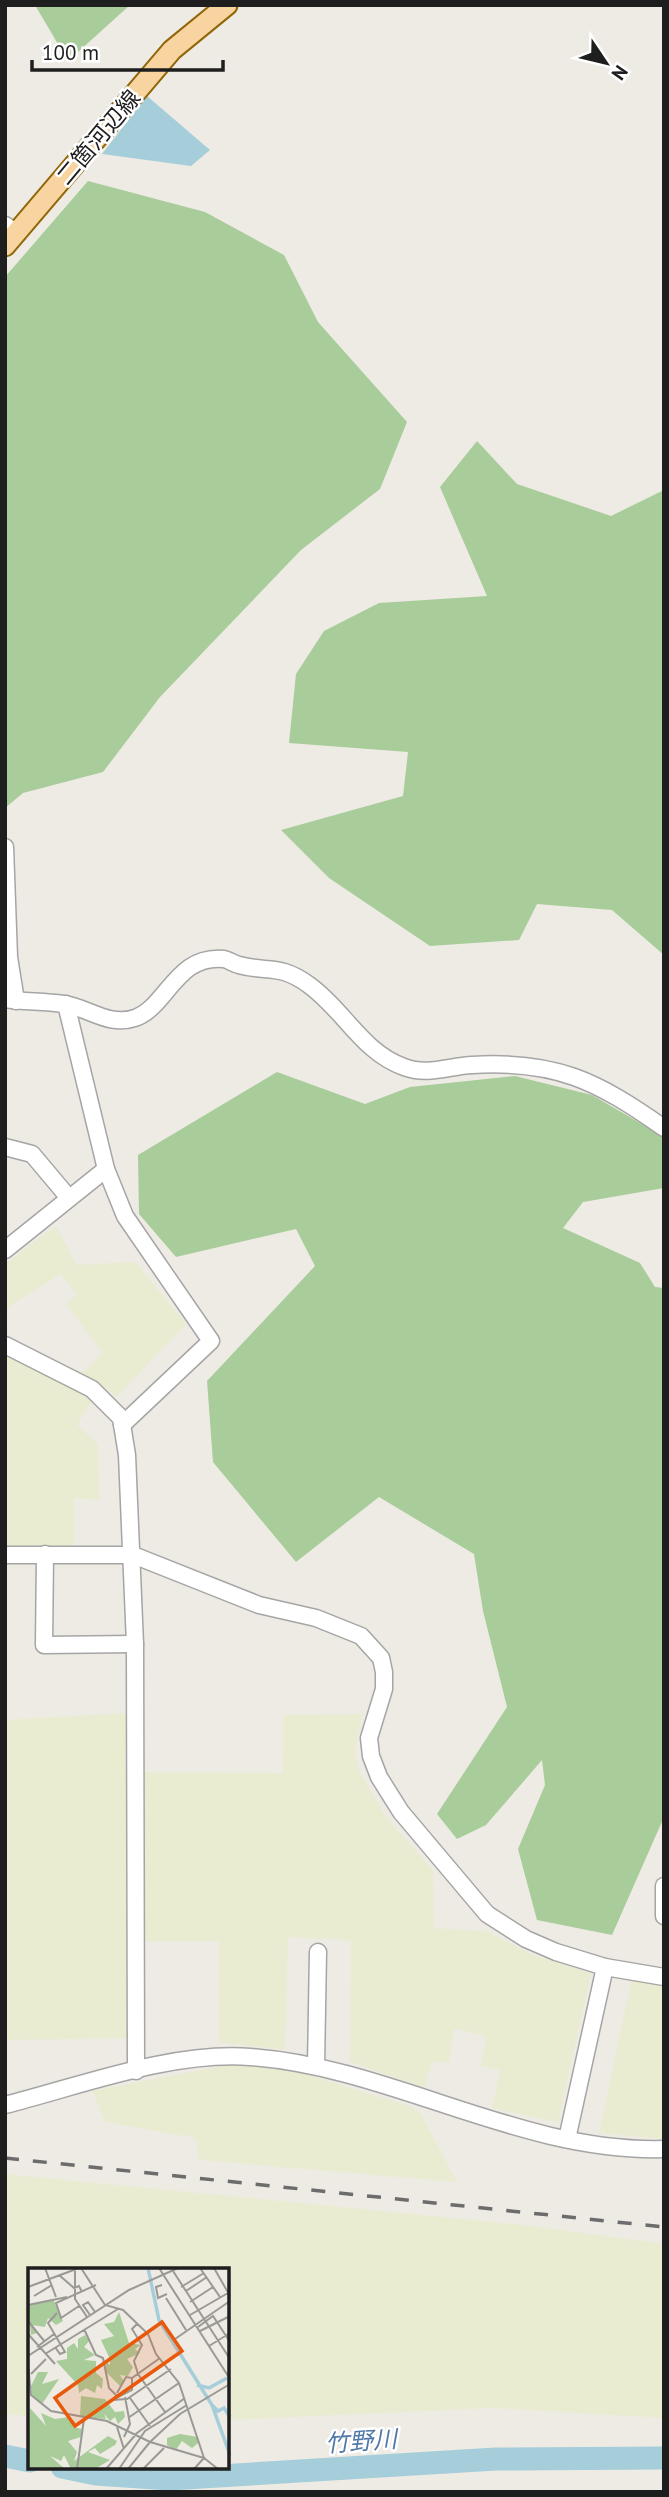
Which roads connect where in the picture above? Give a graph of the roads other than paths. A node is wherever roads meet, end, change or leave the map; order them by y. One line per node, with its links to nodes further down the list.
1 (227, 5): 2 (main road, 二箇河辺線)
2 (9, 235)
3 (6, 855): 4 (street)
4 (11, 1000): 5 (street)
5 (66, 1004): 6 (street); 8 (street)
6 (664, 1128)
7 (5, 1147): 9 (street)
8 (106, 1169): 9 (street); 12 (street)
9 (69, 1199): 10 (street)
10 (5, 1250)
11 (5, 1345): 12 (street)
12 (122, 1425): 15 (street)
13 (45, 1554): 14 (street); 15 (street); 16 (street)
14 (5, 1555)
15 (133, 1555): 16 (street); 20 (street)
16 (135, 1644): 23 (street)
17 (664, 1886): 18 (street)
18 (664, 1916)
19 (318, 1952): 22 (street)
20 (605, 1967): 21 (street); 25 (street)
21 (664, 1978)
22 (316, 2066): 23 (street); 25 (street)
23 (136, 2071): 24 (street)
24 (5, 2105)
25 (567, 2139): 26 (street)
26 (664, 2148)

